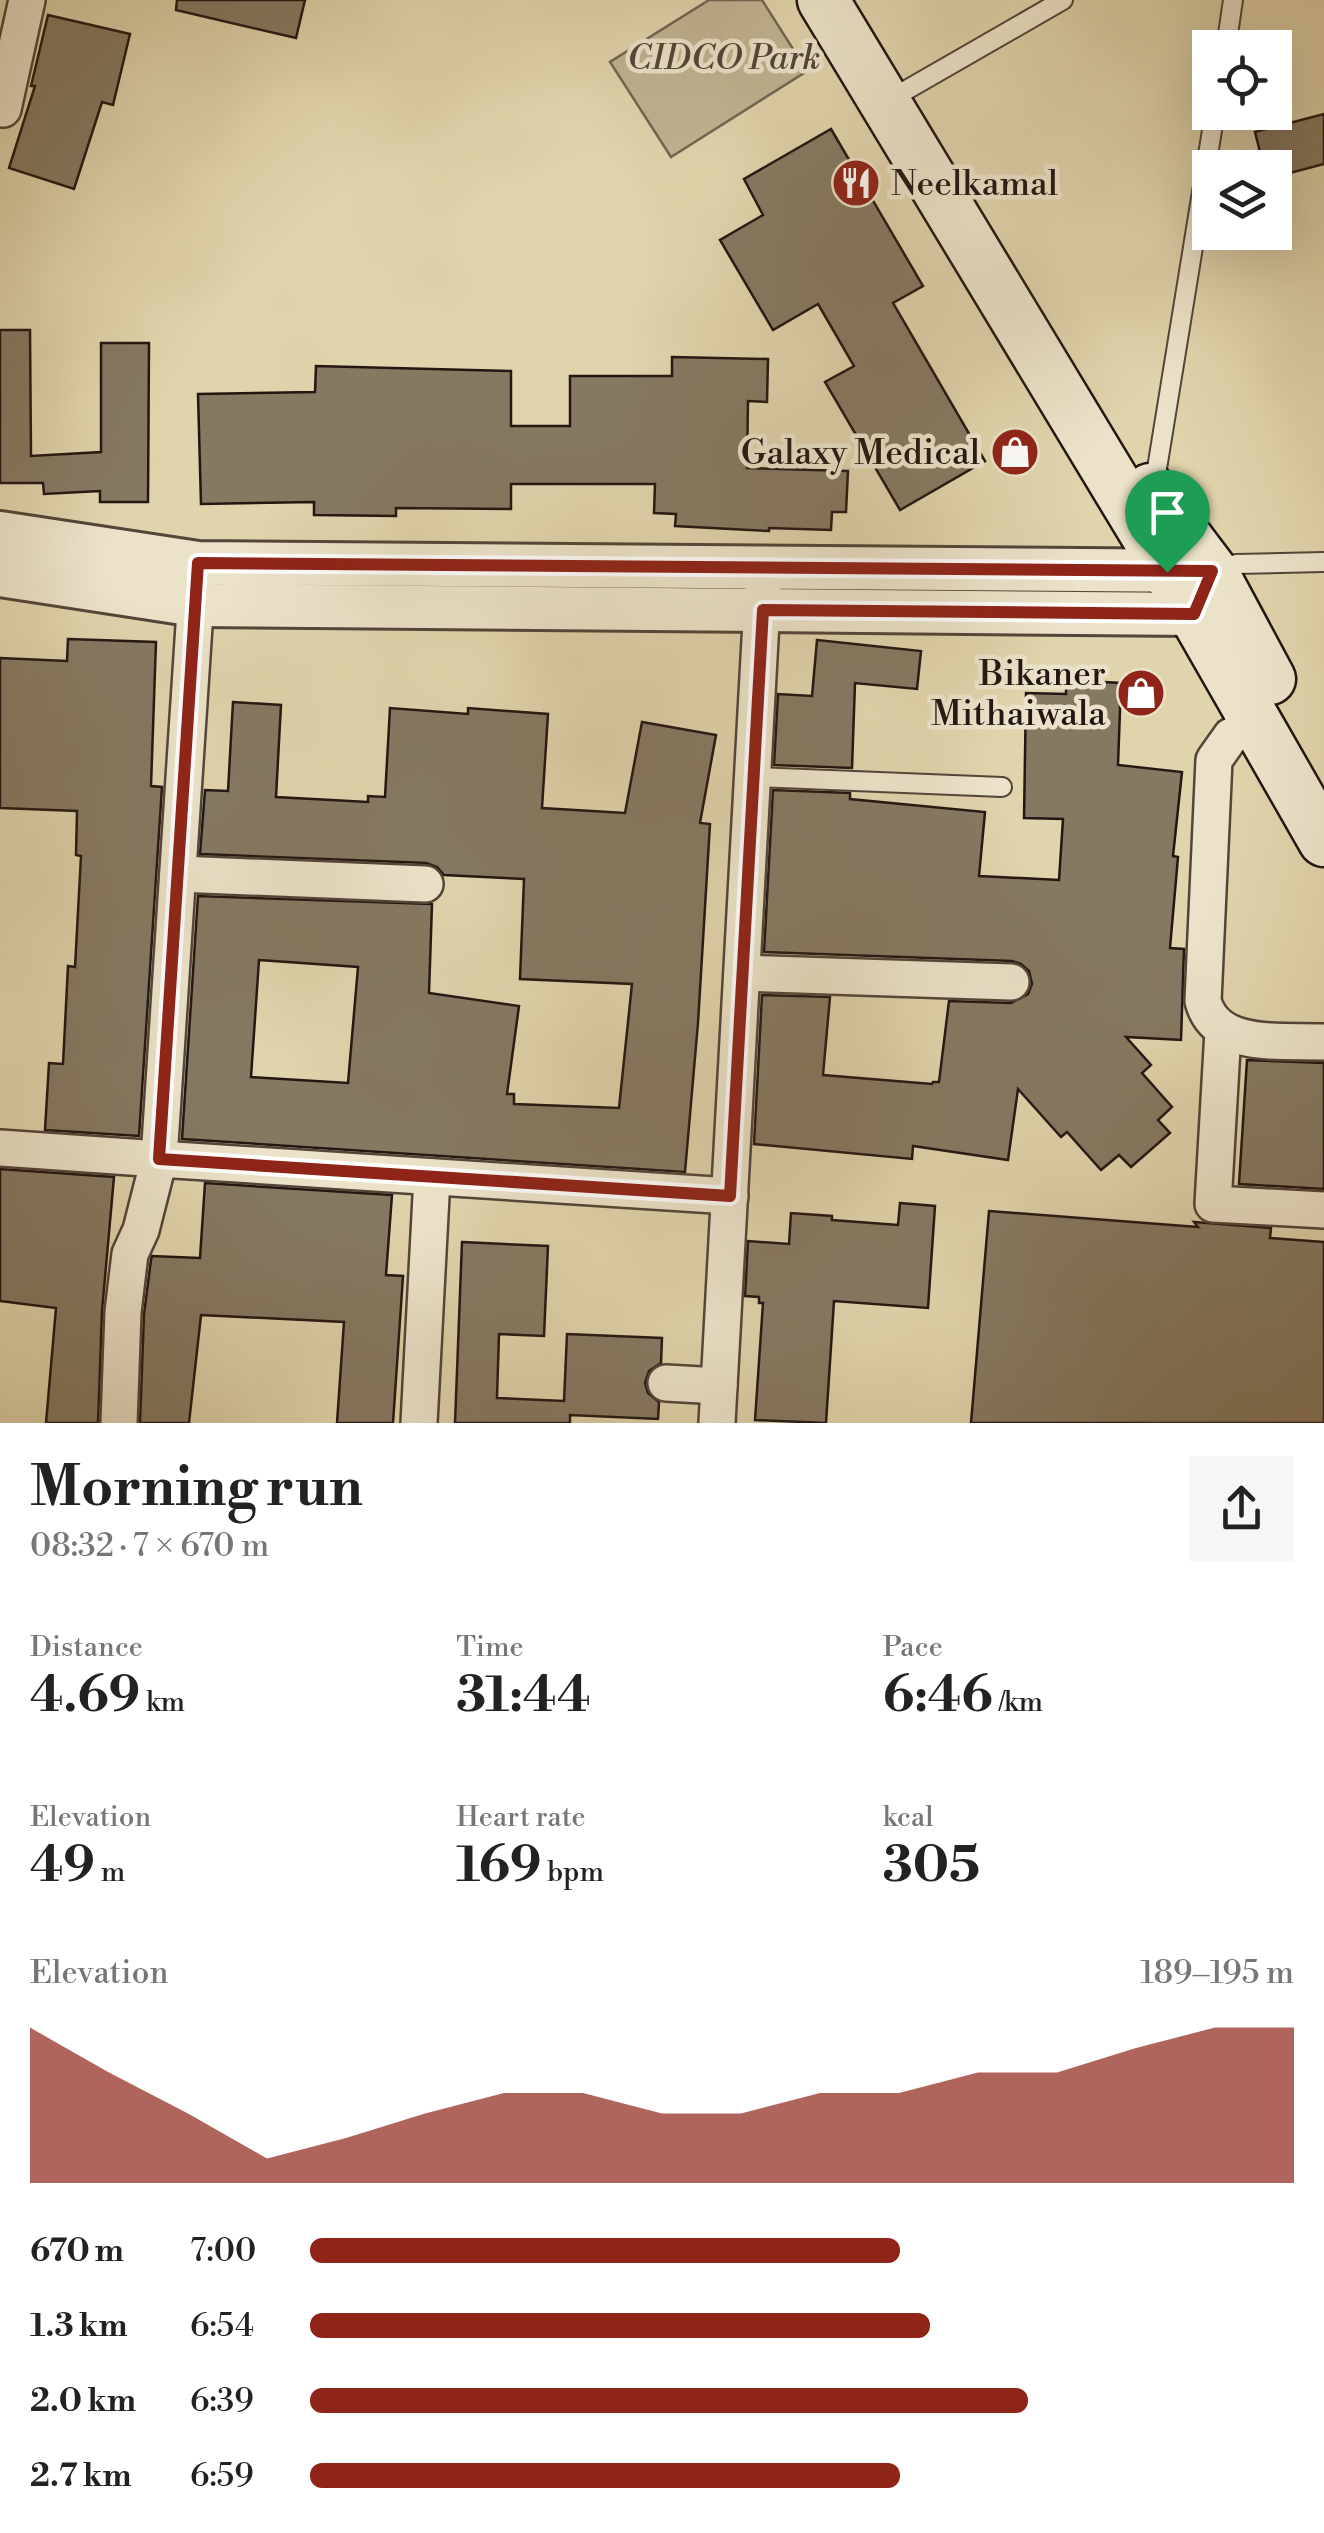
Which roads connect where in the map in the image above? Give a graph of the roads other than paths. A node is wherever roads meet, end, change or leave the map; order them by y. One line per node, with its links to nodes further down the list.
1 (26, 0): 8 (street)
2 (823, 0): 7 (main road)
3 (857, 0): 7 (main road)
4 (1063, 0): 7 (lane)
5 (1233, 0): 6 (lane)
6 (1229, 30)
7 (897, 95): 10 (main road); 15 (main road)
8 (1, 112)
9 (1212, 130): 10 (lane)
10 (1153, 494): 15 (main road)
11 (0, 533): 13 (street)
12 (1324, 562): 15 (lane)
13 (198, 563): 16 (street); 17 (street)
14 (0, 575): 17 (street)
15 (1191, 586): 16 (street); 18 (main road); 20 (main road)
16 (763, 590): 17 (street); 19 (street)
17 (196, 605): 23 (street)
18 (1258, 723): 22 (main road); 27 (street)
19 (754, 777): 21 (lane); 25 (street)
20 (1324, 777)
21 (1002, 788)
22 (1324, 841)
23 (178, 874): 24 (street); 30 (street)
24 (425, 884)
25 (742, 973): 26 (street); 32 (street)
26 (1011, 982)
27 (1223, 1031): 28 (street); 33 (street)
28 (1324, 1042)
29 (0, 1148): 30 (street)
30 (159, 1159): 31 (street); 36 (street)
31 (432, 1176): 32 (street); 37 (street)
32 (730, 1196): 35 (street)
33 (1324, 1210)
34 (666, 1383): 35 (street)
35 (718, 1386): 38 (street)
36 (119, 1423)
37 (419, 1423)
38 (716, 1423)

